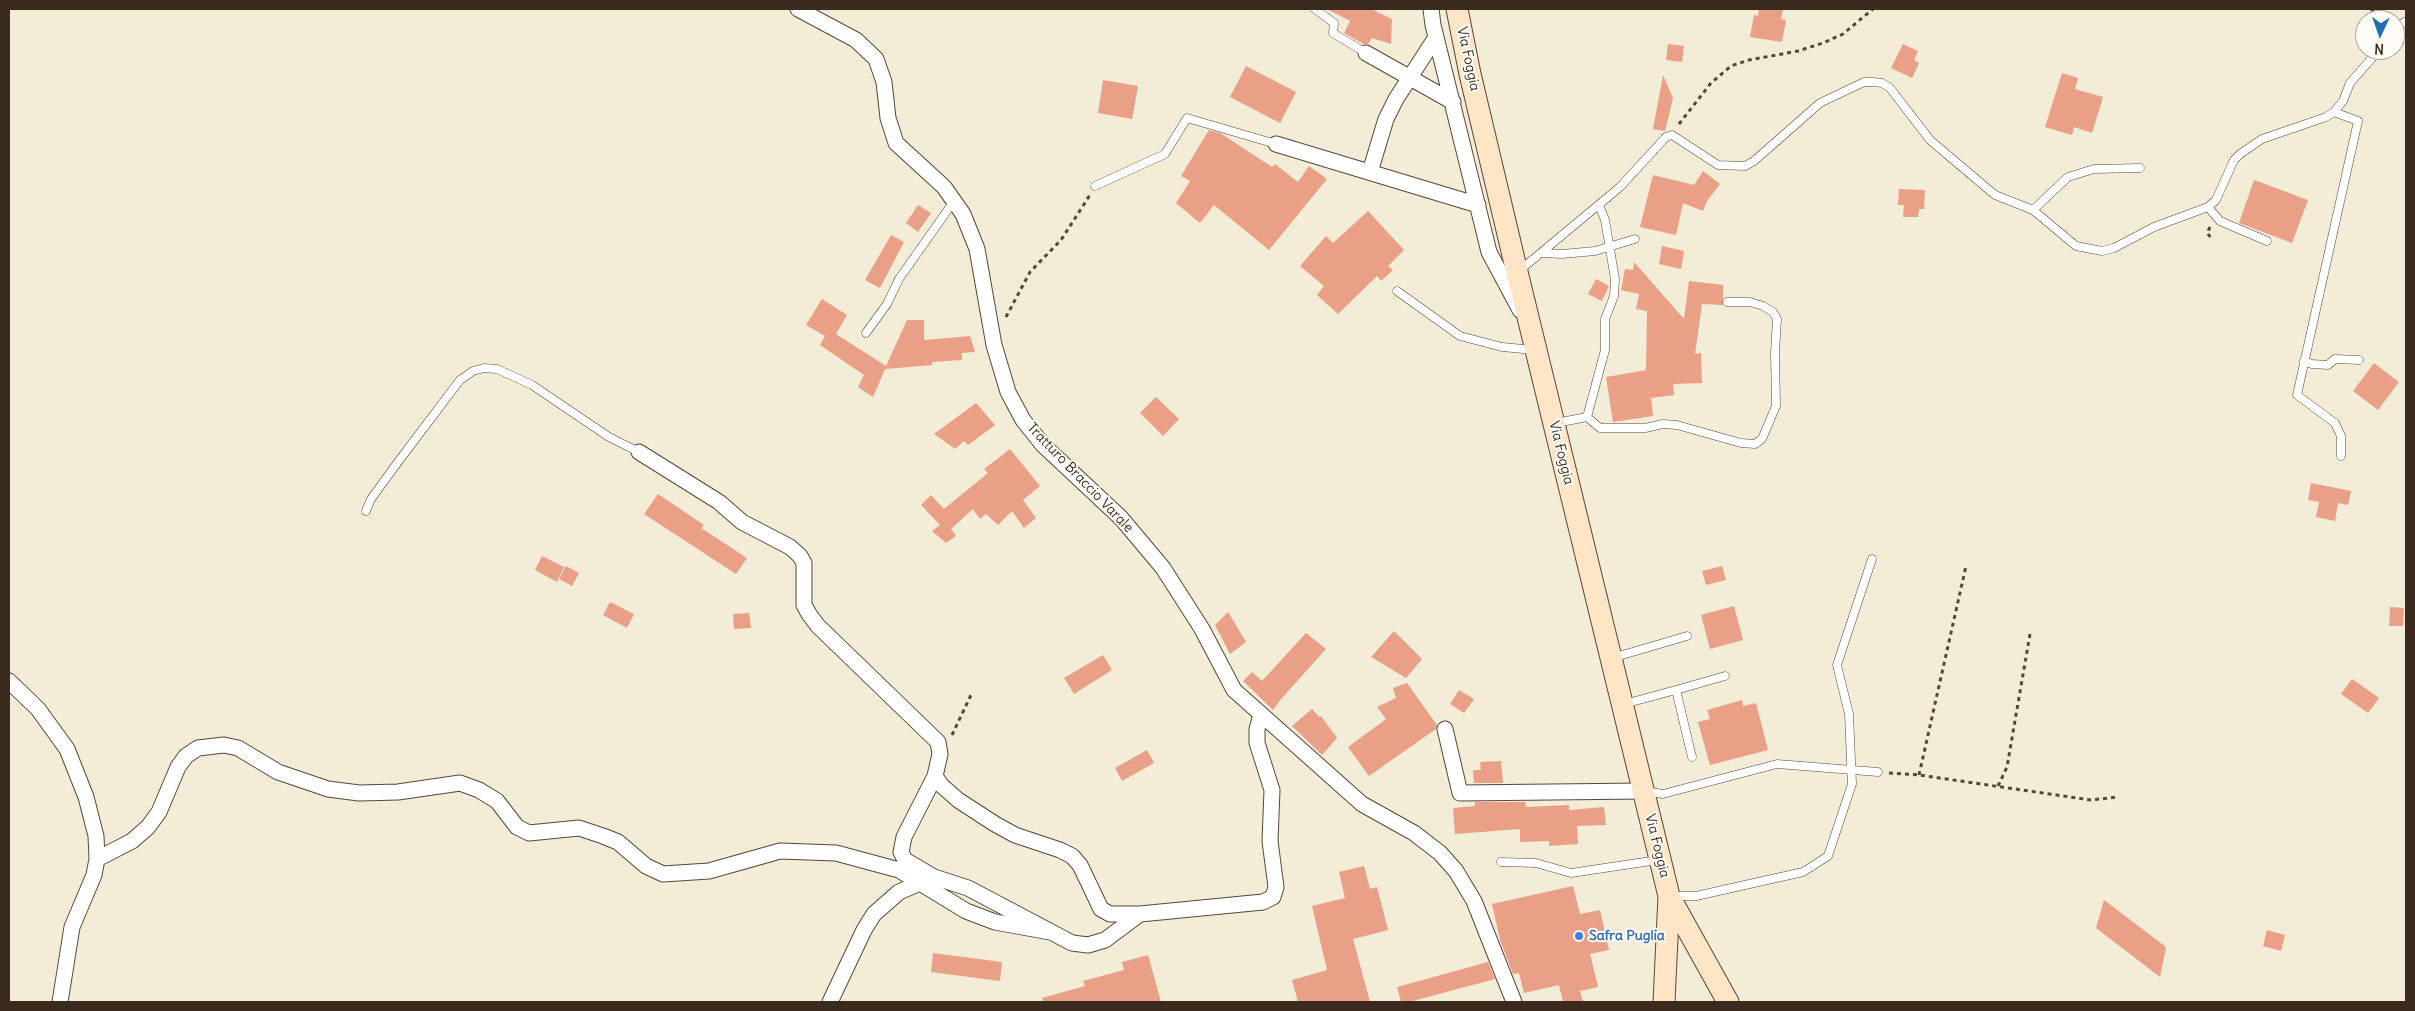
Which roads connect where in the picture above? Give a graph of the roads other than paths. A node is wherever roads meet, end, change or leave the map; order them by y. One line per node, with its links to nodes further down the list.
1 (798, 9): 15 (street, Tratturo Braccio Varale)
2 (1315, 9): 6 (lane)
3 (1431, 9): 5 (street)
4 (1457, 9): 24 (main road, Via Foggia)
5 (1436, 37): 8 (street); 9 (street)
6 (1366, 53): 8 (street)
7 (2370, 60): 10 (lane)
8 (1409, 79): 9 (street); 13 (street)
9 (1453, 102): 16 (street)
10 (2334, 112): 18 (lane); 29 (lane)
11 (1276, 144): 13 (street); 14 (lane)
12 (2140, 168): 19 (lane)
13 (1370, 172): 16 (street)
14 (1095, 186)
15 (954, 201): 27 (lane); 43 (street, Tratturo Braccio Varale)
16 (1478, 205): 28 (street)
17 (1599, 205): 19 (lane); 22 (lane); 23 (lane)
18 (2208, 207): 19 (lane); 21 (lane)
19 (2033, 210)
20 (1635, 239): 22 (lane)
21 (2267, 241)
22 (1608, 247): 23 (lane); 31 (lane)
23 (1543, 253): 24 (lane)
24 (1517, 272): 28 (main road, Via Foggia)
25 (1397, 291): 28 (lane)
26 (1727, 302): 31 (lane)
27 (866, 333)
28 (1534, 341): 32 (main road, Via Foggia)
29 (2304, 360): 30 (lane); 34 (lane)
30 (2359, 360)
31 (1587, 417): 32 (lane)
32 (1554, 423): 38 (main road, Via Foggia)
33 (639, 452): 35 (lane); 46 (street)
34 (2341, 456)
35 (366, 511)
36 (1872, 559): 47 (lane)
37 (1687, 636): 38 (lane)
38 (1611, 658): 42 (main road, Via Foggia)
39 (1725, 676): 41 (lane)
40 (9, 681): 50 (street)
41 (1676, 690): 42 (lane); 45 (lane)
42 (1622, 705): 49 (main road, Via Foggia)
43 (1261, 715): 55 (street); 59 (street, Tratturo Braccio Varale)
44 (1445, 729): 49 (street)
45 (1692, 757)
46 (937, 770): 53 (street); 55 (street)
47 (1852, 770): 48 (lane); 49 (lane); 54 (lane)
48 (1878, 772)
49 (1643, 791): 51 (main road, Via Foggia)
50 (97, 859): 53 (street); 57 (street)
51 (1660, 860): 52 (lane); 54 (main road, Via Foggia)
52 (1501, 862)
53 (927, 879): 56 (street); 56 (street); 58 (street)
54 (1669, 896): 60 (main road, Via Foggia); 61 (main road, Via Foggia)
55 (1140, 914): 56 (street)
56 (1050, 932)
57 (60, 1002)
58 (830, 1002)
59 (1514, 1002)
60 (1664, 1002)
61 (1728, 1002)

